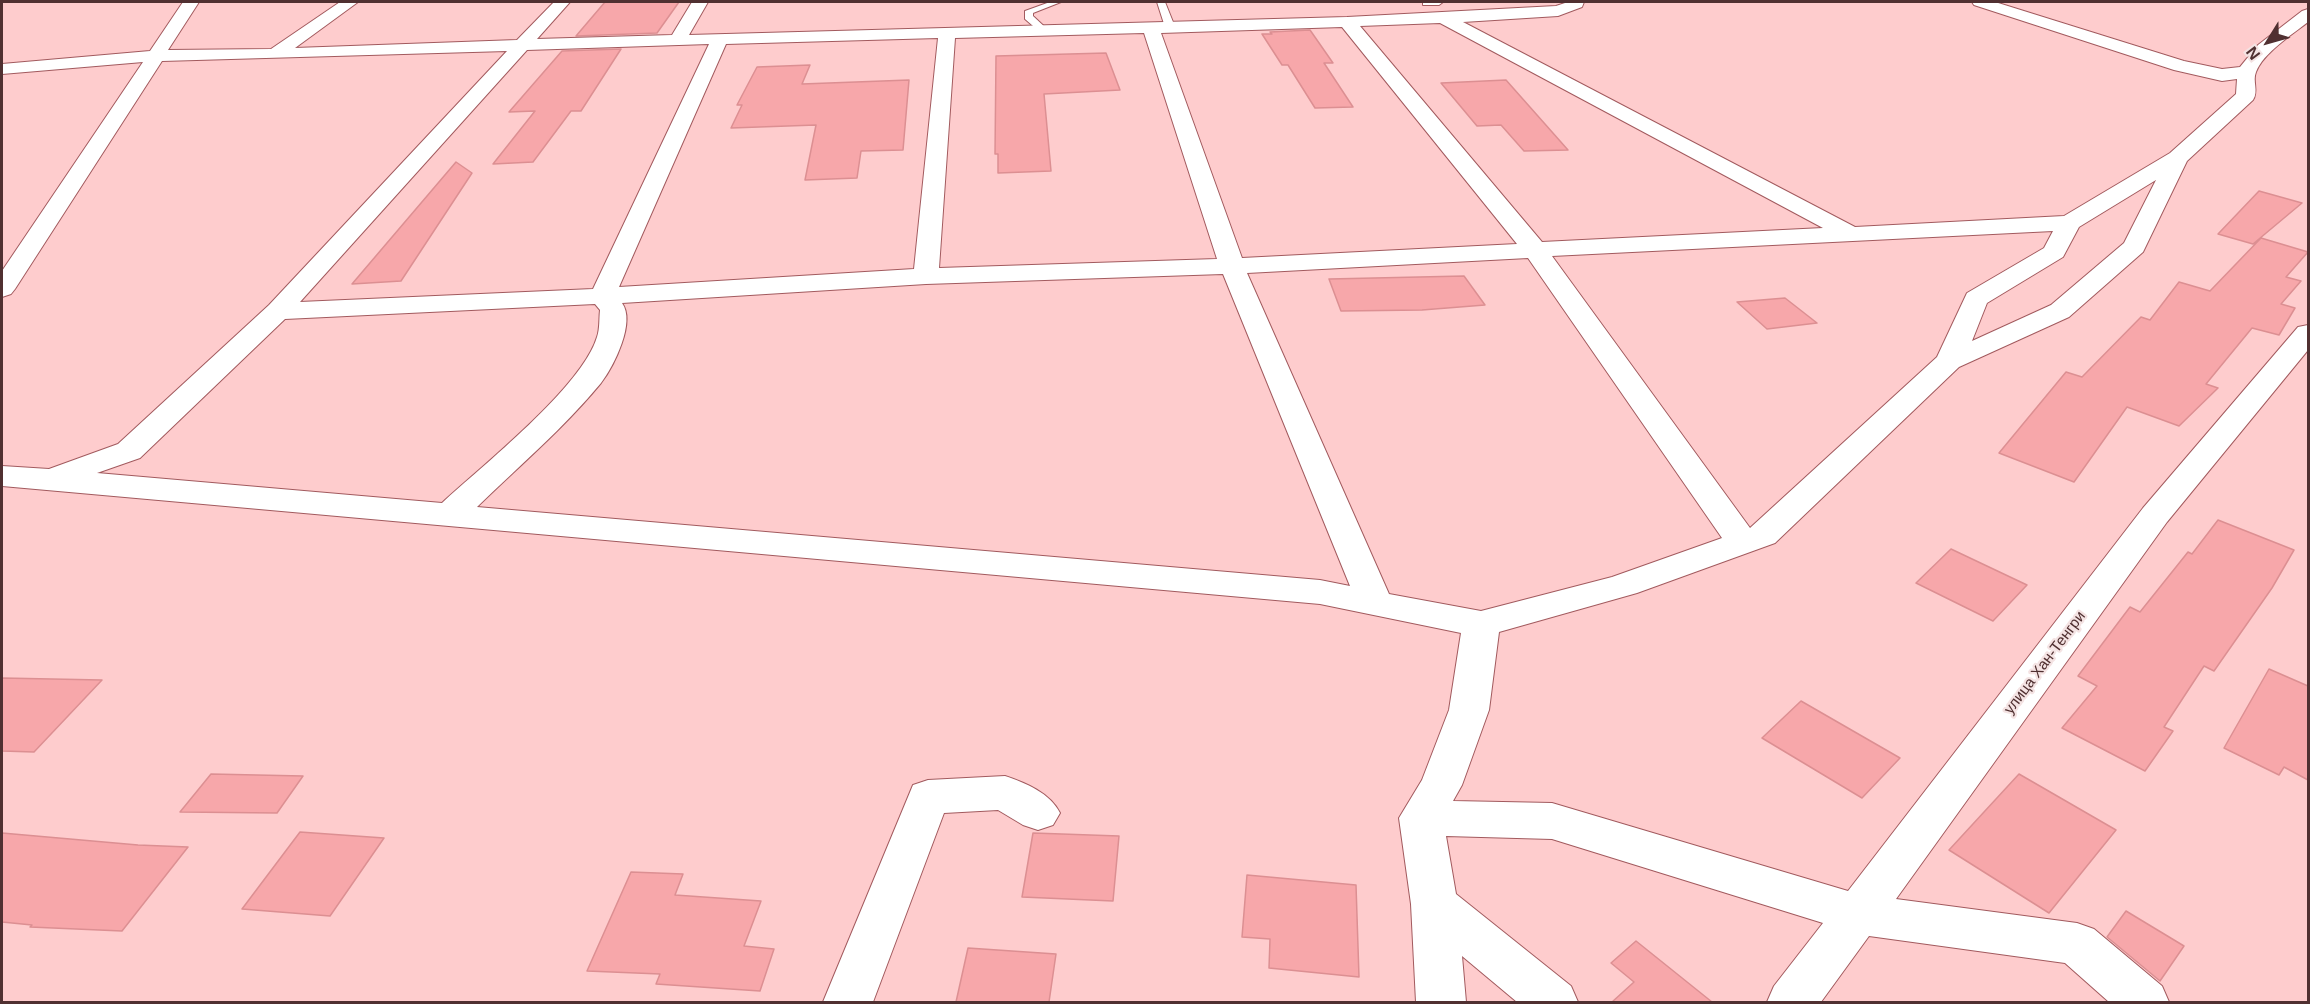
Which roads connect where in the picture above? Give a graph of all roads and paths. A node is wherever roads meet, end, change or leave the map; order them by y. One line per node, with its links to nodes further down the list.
1 (191, 2): 20 (street)
2 (350, 2): 19 (street)
3 (562, 2): 18 (street)
4 (700, 2): 17 (street)
5 (1057, 2): 14 (lane)
6 (1161, 2): 13 (lane)
7 (1576, 2): 10 (street)
8 (1980, 2): 22 (street)
9 (1426, 3): 10 (lane)
10 (1441, 10): 12 (street); 25 (street)
11 (2308, 14): 22 (street)
12 (1347, 22): 13 (street); 26 (street)
13 (1161, 28): 14 (street); 27 (street)
14 (1043, 30): 15 (street)
15 (946, 33): 16 (street); 28 (street)
16 (720, 39): 17 (street); 30 (street)
17 (677, 41): 18 (street)
18 (522, 45): 19 (street); 31 (street)
19 (275, 54): 20 (street)
20 (156, 56): 21 (street); 29 (street)
21 (2, 69)
22 (2246, 72): 23 (street)
23 (2178, 158): 24 (street); 33 (street)
24 (2069, 223): 25 (street); 33 (street)
25 (1851, 234): 26 (street)
26 (1535, 250): 27 (street); 37 (street)
27 (1232, 266): 28 (street); 38 (street)
28 (926, 276): 30 (street)
29 (2, 289)
30 (602, 296): 31 (street); 36 (street)
31 (278, 311): 35 (street)
32 (2308, 333): 43 (street, улица Хан-Тенгри)
33 (1949, 361): 37 (street)
34 (2, 476): 35 (street)
35 (51, 479): 36 (street)
36 (450, 514): 38 (street)
37 (1743, 542): 39 (street)
38 (1375, 603): 39 (street)
39 (1481, 624): 41 (street)
40 (1038, 813): 44 (street)
41 (1421, 818): 42 (street); 43 (street)
42 (1434, 904): 45 (street); 46 (street)
43 (1858, 914): 47 (street, улица Хан-Тенгри); 48 (street)
44 (848, 1002)
45 (1441, 1002)
46 (1553, 1002)
47 (1792, 1002)
48 (2144, 1002)

